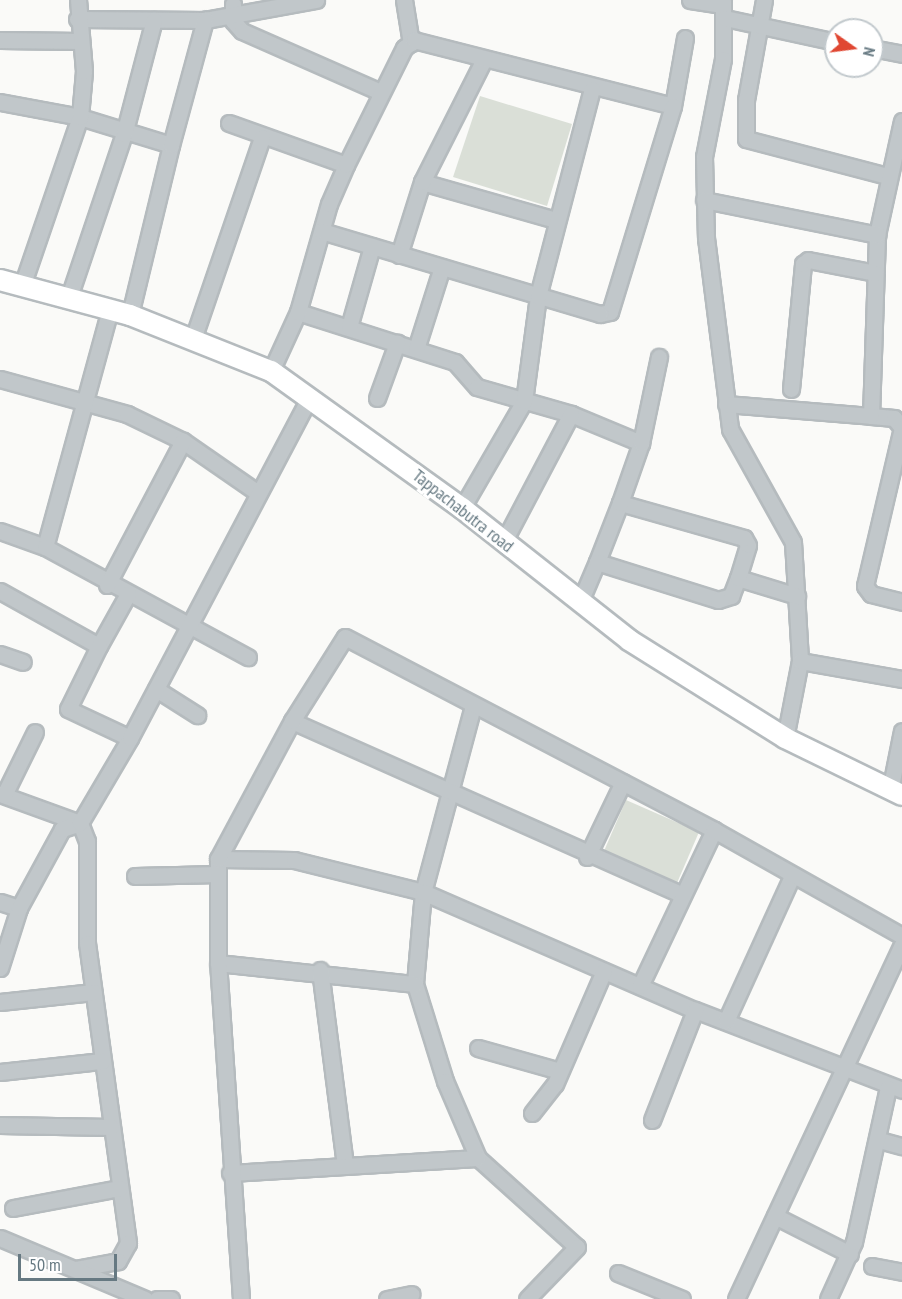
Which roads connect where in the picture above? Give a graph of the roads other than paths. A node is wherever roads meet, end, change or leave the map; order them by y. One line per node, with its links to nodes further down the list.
1 (78, 0): 9 (street)
2 (316, 0): 6 (street)
3 (404, 0): 17 (street)
4 (690, 0): 8 (street)
5 (764, 0): 12 (street)
6 (292, 2): 7 (street)
7 (233, 6): 11 (street); 22 (street)
8 (724, 8): 12 (street); 34 (street)
9 (78, 19): 10 (street); 16 (street)
10 (154, 20): 11 (street); 28 (street)
11 (205, 20): 30 (street)
12 (758, 28): 15 (street); 32 (street)
13 (686, 38): 24 (street)
14 (0, 40): 16 (street)
15 (824, 40)
16 (80, 41): 25 (street)
17 (411, 43): 20 (street); 22 (street)
18 (884, 50): 19 (street)
19 (902, 54)
20 (484, 59): 21 (street); 33 (street)
21 (592, 88): 24 (street); 35 (street)
22 (380, 92): 31 (street)
23 (0, 102): 25 (street)
24 (673, 106): 44 (street)
25 (80, 117): 28 (street); 43 (street)
26 (902, 121): 32 (street)
27 (229, 123): 29 (street)
28 (124, 134): 30 (street); 45 (street)
29 (262, 136): 31 (street); 50 (street)
30 (171, 145): 48 (street)
31 (346, 165): 36 (street)
32 (887, 176): 37 (street)
33 (422, 182): 35 (street); 39 (street)
34 (704, 200): 37 (street); 60 (street)
35 (555, 220): 44 (street)
36 (322, 231): 38 (street); 47 (street)
37 (877, 235): 41 (street)
38 (372, 246): 39 (street); 49 (street)
39 (399, 255): 40 (street)
40 (442, 267): 44 (street); 52 (street)
41 (875, 273): 56 (street); 63 (street)
42 (0, 280): 43 (main road, Tappachabutra road)
43 (22, 286): 45 (main road, Tappachabutra road)
44 (538, 296): 59 (street)
45 (69, 297): 46 (main road, Tappachabutra road)
46 (110, 309): 48 (main road, Tappachabutra road); 61 (street)
47 (298, 312): 49 (street); 54 (street)
48 (130, 315): 50 (main road, Tappachabutra road)
49 (349, 327): 51 (street)
50 (194, 336): 54 (main road, Tappachabutra road)
51 (397, 343): 52 (street); 58 (street)
52 (416, 349): 59 (street)
53 (660, 357): 65 (street)
54 (271, 371): 57 (main road, Tappachabutra road)
55 (0, 379): 61 (street)
56 (791, 389)
57 (310, 397): 66 (street); 68 (main road, Tappachabutra road)
58 (377, 398)
59 (524, 401): 62 (street); 68 (street)
60 (726, 404): 63 (street); 77 (street)
61 (86, 405): 64 (street); 71 (street)
62 (571, 414): 65 (street); 70 (street)
63 (871, 416): 78 (street)
64 (183, 441): 66 (street); 74 (street)
65 (641, 443): 67 (street)
66 (258, 493): 80 (street)
67 (620, 503): 72 (street); 73 (street)
68 (462, 508): 70 (main road, Tappachabutra road)
69 (0, 531): 71 (street)
70 (502, 543): 79 (main road, Tappachabutra road)
71 (45, 548): 74 (street)
72 (597, 562): 73 (street); 79 (street)
73 (738, 578): 77 (street)
74 (107, 585): 76 (street)
75 (0, 591): 81 (street)
76 (128, 594): 80 (street); 81 (street)
77 (797, 596): 84 (street)
78 (902, 602)
79 (580, 603): 94 (main road, Tappachabutra road)
80 (188, 625): 83 (street); 87 (street)
81 (99, 646): 93 (street)
82 (1, 656): 85 (street)
83 (248, 657)
84 (800, 661): 86 (street); 94 (street)
85 (23, 662)
86 (902, 679)
87 (156, 689): 89 (street); 93 (street)
88 (473, 706): 90 (street); 95 (street); 97 (street)
89 (196, 715)
90 (292, 721): 97 (street); 102 (street)
91 (902, 731): 96 (street)
92 (35, 732): 98 (street)
93 (130, 738): 99 (street)
94 (785, 738): 96 (main road, Tappachabutra road)
95 (623, 782): 100 (street); 101 (street)
96 (896, 793)
97 (448, 794): 101 (street); 105 (street)
98 (2, 795): 99 (street)
99 (80, 823): 108 (street); 117 (street)
100 (714, 830): 104 (street); 106 (street)
101 (587, 857): 106 (street)
102 (218, 867): 103 (street); 105 (street); 111 (street)
103 (135, 876)
104 (792, 876): 109 (street); 120 (street)
105 (423, 892): 114 (street); 115 (street)
106 (682, 895): 116 (street)
107 (0, 902): 108 (street)
108 (19, 908): 112 (street)
109 (902, 936)
110 (902, 945): 123 (street)
111 (218, 963): 113 (street); 135 (street)
112 (0, 968)
113 (320, 970): 115 (street); 134 (street)
114 (604, 971): 116 (street); 124 (street)
115 (415, 984): 133 (street)
116 (640, 986): 119 (street)
117 (93, 992): 118 (street); 122 (street)
118 (0, 1002)
119 (695, 1010): 120 (street); 128 (street)
120 (726, 1021): 123 (street)
121 (478, 1048): 124 (street)
122 (102, 1061): 125 (street); 130 (street)
123 (841, 1068): 126 (street); 138 (street)
124 (560, 1071): 127 (street)
125 (0, 1072)
126 (895, 1089): 131 (street)
127 (532, 1113)
128 (652, 1120)
129 (0, 1125): 130 (street)
130 (111, 1127): 136 (street)
131 (879, 1140): 132 (street); 140 (street)
132 (902, 1146)
133 (478, 1158): 134 (street); 152 (street)
134 (345, 1165): 135 (street)
135 (230, 1173): 150 (street)
136 (120, 1188): 137 (street); 142 (street)
137 (13, 1208)
138 (774, 1216): 140 (street); 154 (street)
139 (0, 1238): 142 (street)
140 (850, 1254): 155 (street)
141 (872, 1266): 143 (street)
142 (75, 1269): 145 (street)
143 (902, 1272)
144 (618, 1273): 153 (street)
145 (103, 1292): 147 (street)
146 (412, 1294): 151 (street)
147 (145, 1299)
148 (157, 1299): 149 (street)
149 (171, 1299)
150 (241, 1299)
151 (387, 1299)
152 (527, 1299)
153 (682, 1299)
154 (736, 1299)
155 (828, 1299)

